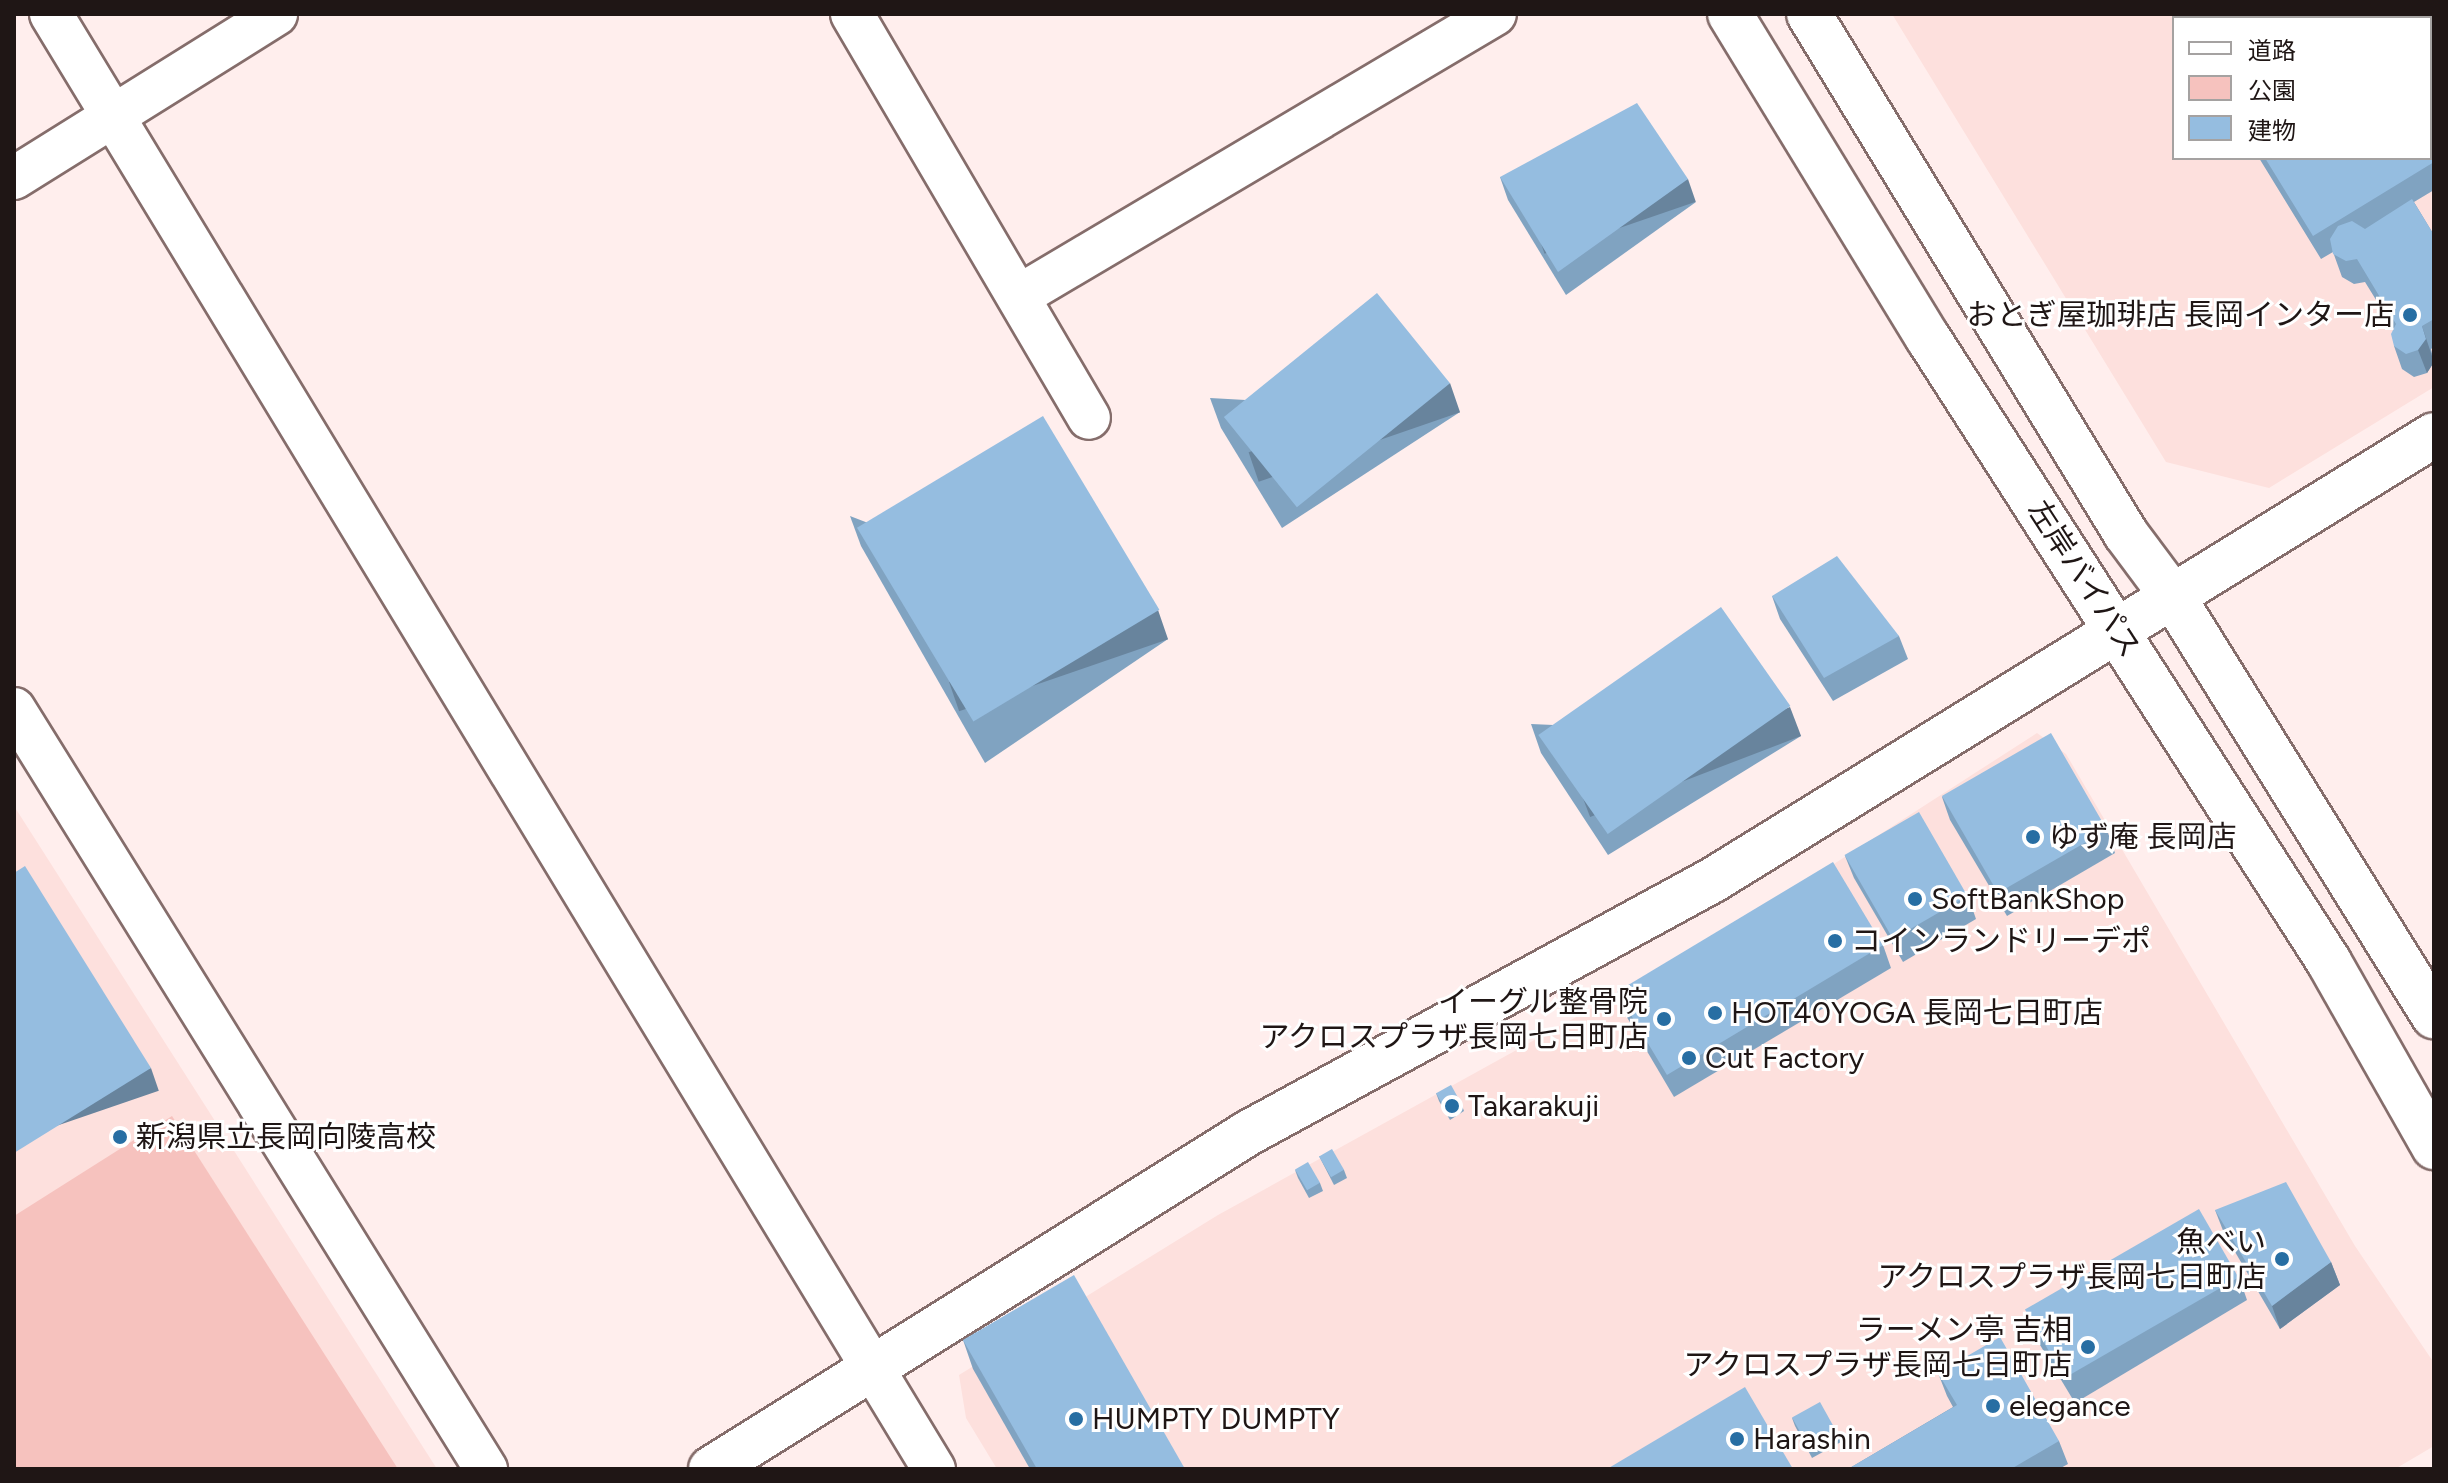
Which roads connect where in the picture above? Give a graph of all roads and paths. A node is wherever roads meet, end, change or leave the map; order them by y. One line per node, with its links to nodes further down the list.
1 (51, 14): 7 (street)
2 (276, 14): 7 (street)
3 (852, 14): 9 (street)
4 (1495, 14): 9 (street)
5 (1730, 14): 13 (street, 左岸バイパス)
6 (1809, 14): 12 (street, 左岸バイパス)
7 (113, 115): 8 (street); 17 (street)
8 (14, 178)
9 (1019, 296): 10 (street)
10 (1089, 418)
11 (2434, 435): 12 (street)
12 (2173, 597): 13 (street); 15 (street, 左岸バイパス)
13 (2118, 629): 16 (street, 左岸バイパス); 17 (street)
14 (14, 709): 18 (street)
15 (2434, 1016)
16 (2434, 1147)
17 (871, 1370): 19 (street); 20 (street)
18 (486, 1469)
19 (711, 1469)
20 (934, 1469)

